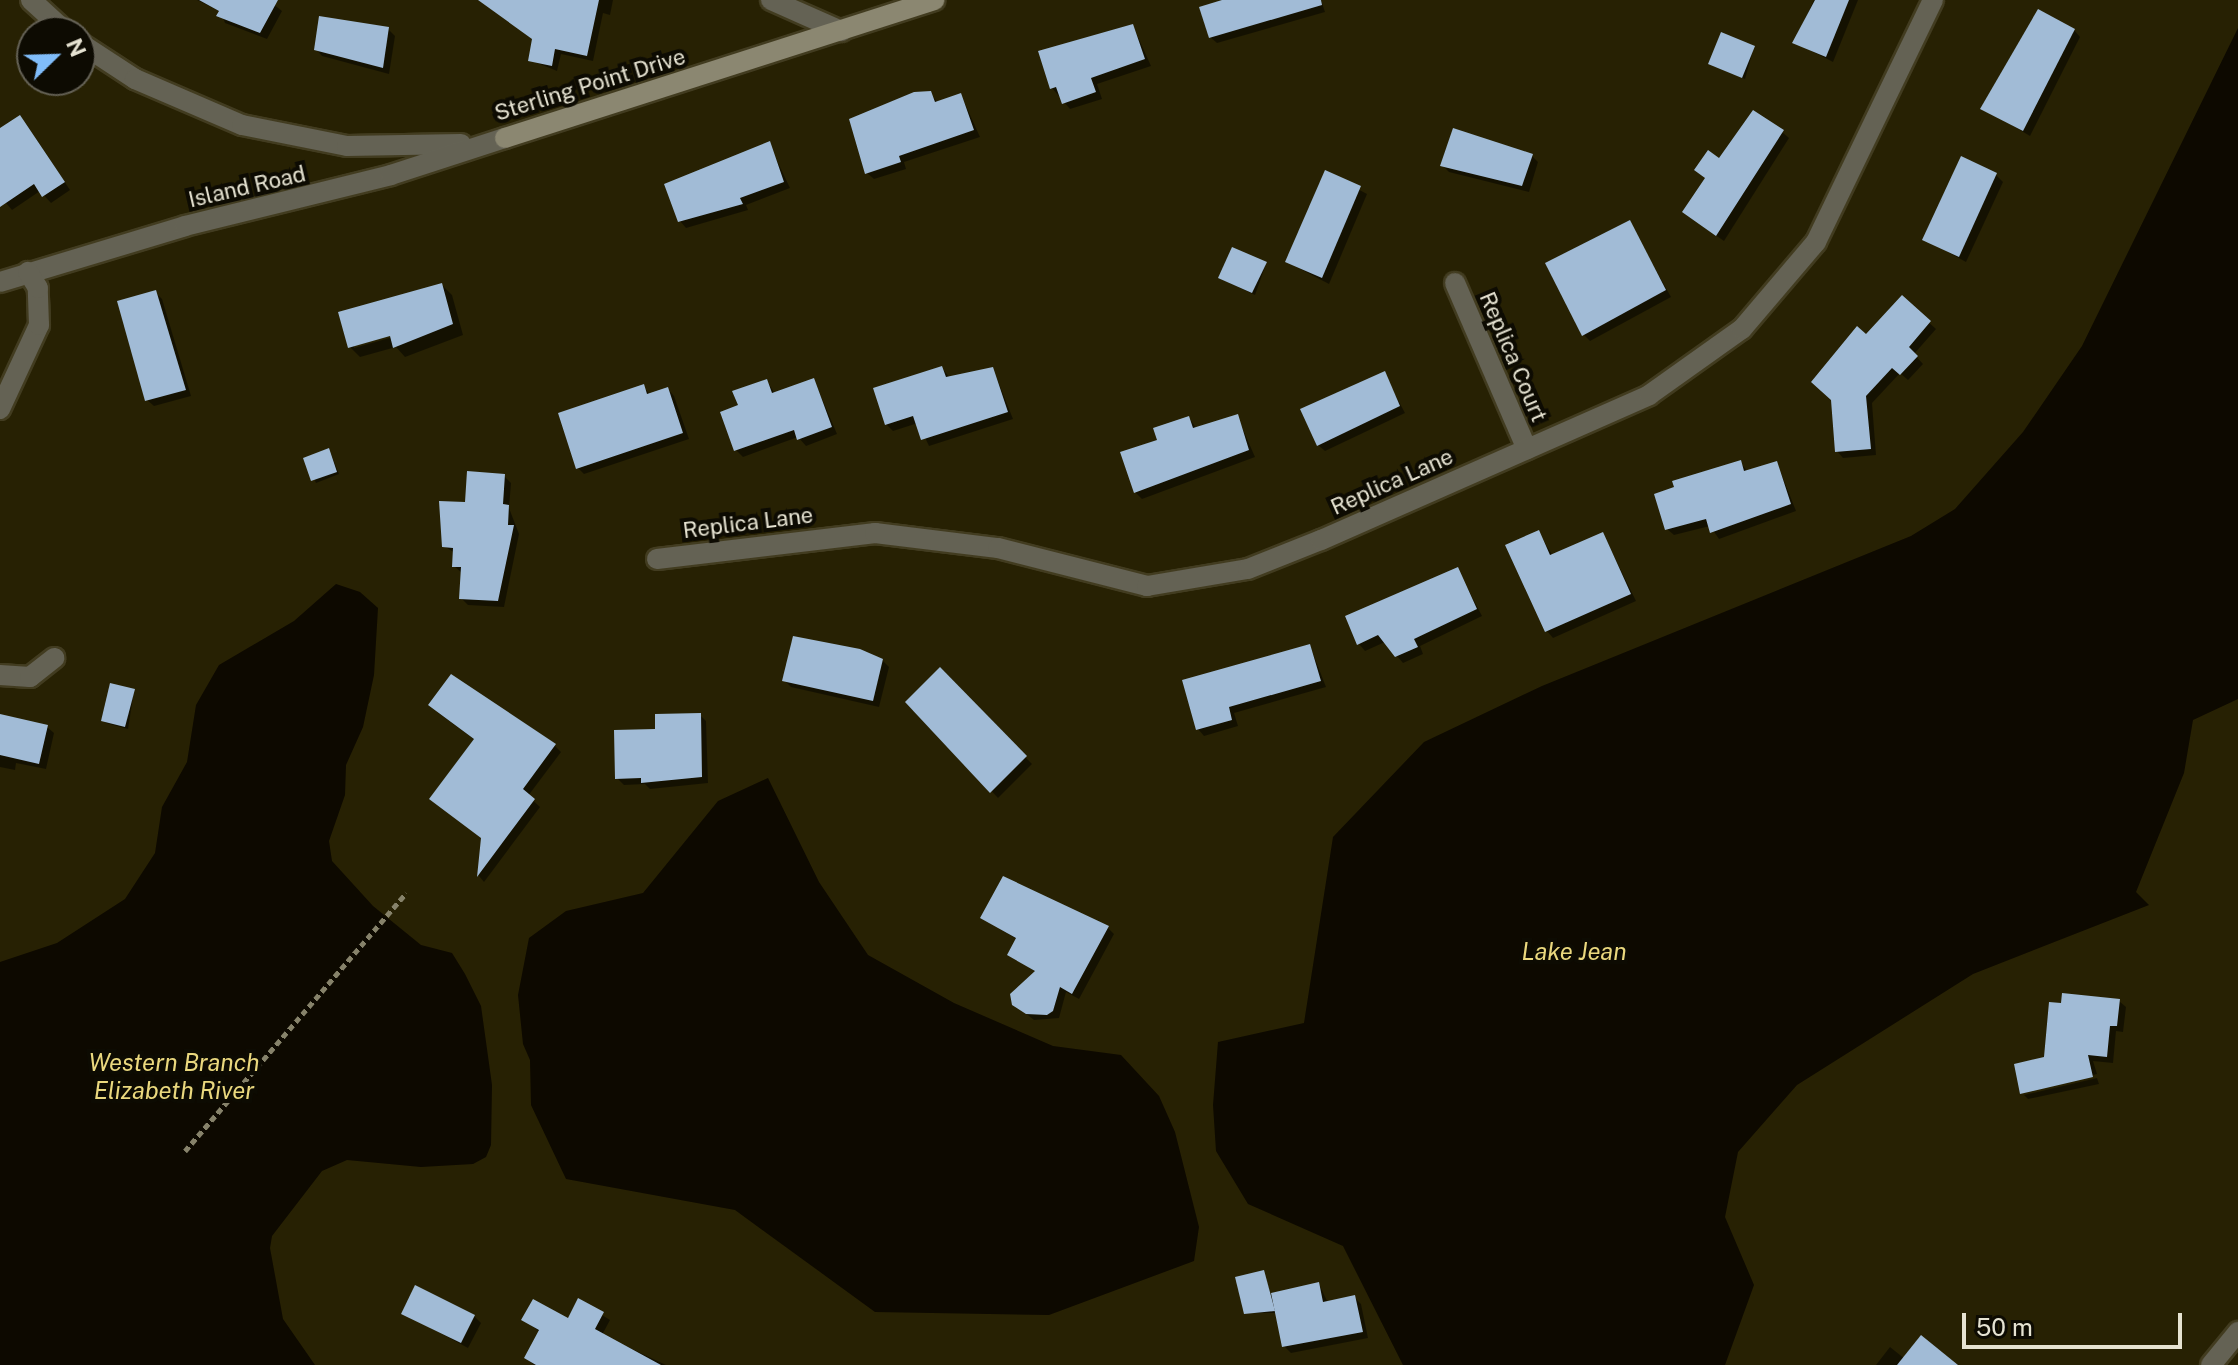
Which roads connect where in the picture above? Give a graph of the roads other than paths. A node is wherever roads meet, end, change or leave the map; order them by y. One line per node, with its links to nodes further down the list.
1 (31, 0): 5 (street)
2 (771, 0): 6 (street)
3 (934, 0): 6 (street, Sterling Point Drive)
4 (1933, 0): 13 (street, Replica Lane)
5 (48, 16)
6 (841, 31): 8 (street, Sterling Point Drive)
7 (96, 53): 8 (street, Sterling Point Drive)
8 (505, 138): 9 (street, Island Road)
9 (28, 272): 10 (street, Island Road); 12 (street)
10 (0, 282)
11 (1455, 283): 13 (street, Replica Court)
12 (0, 409)
13 (1527, 449): 14 (street, Replica Lane)
14 (657, 559)
15 (54, 658): 16 (street)
16 (0, 675)
17 (2238, 1332): 18 (street)
18 (2211, 1365)

